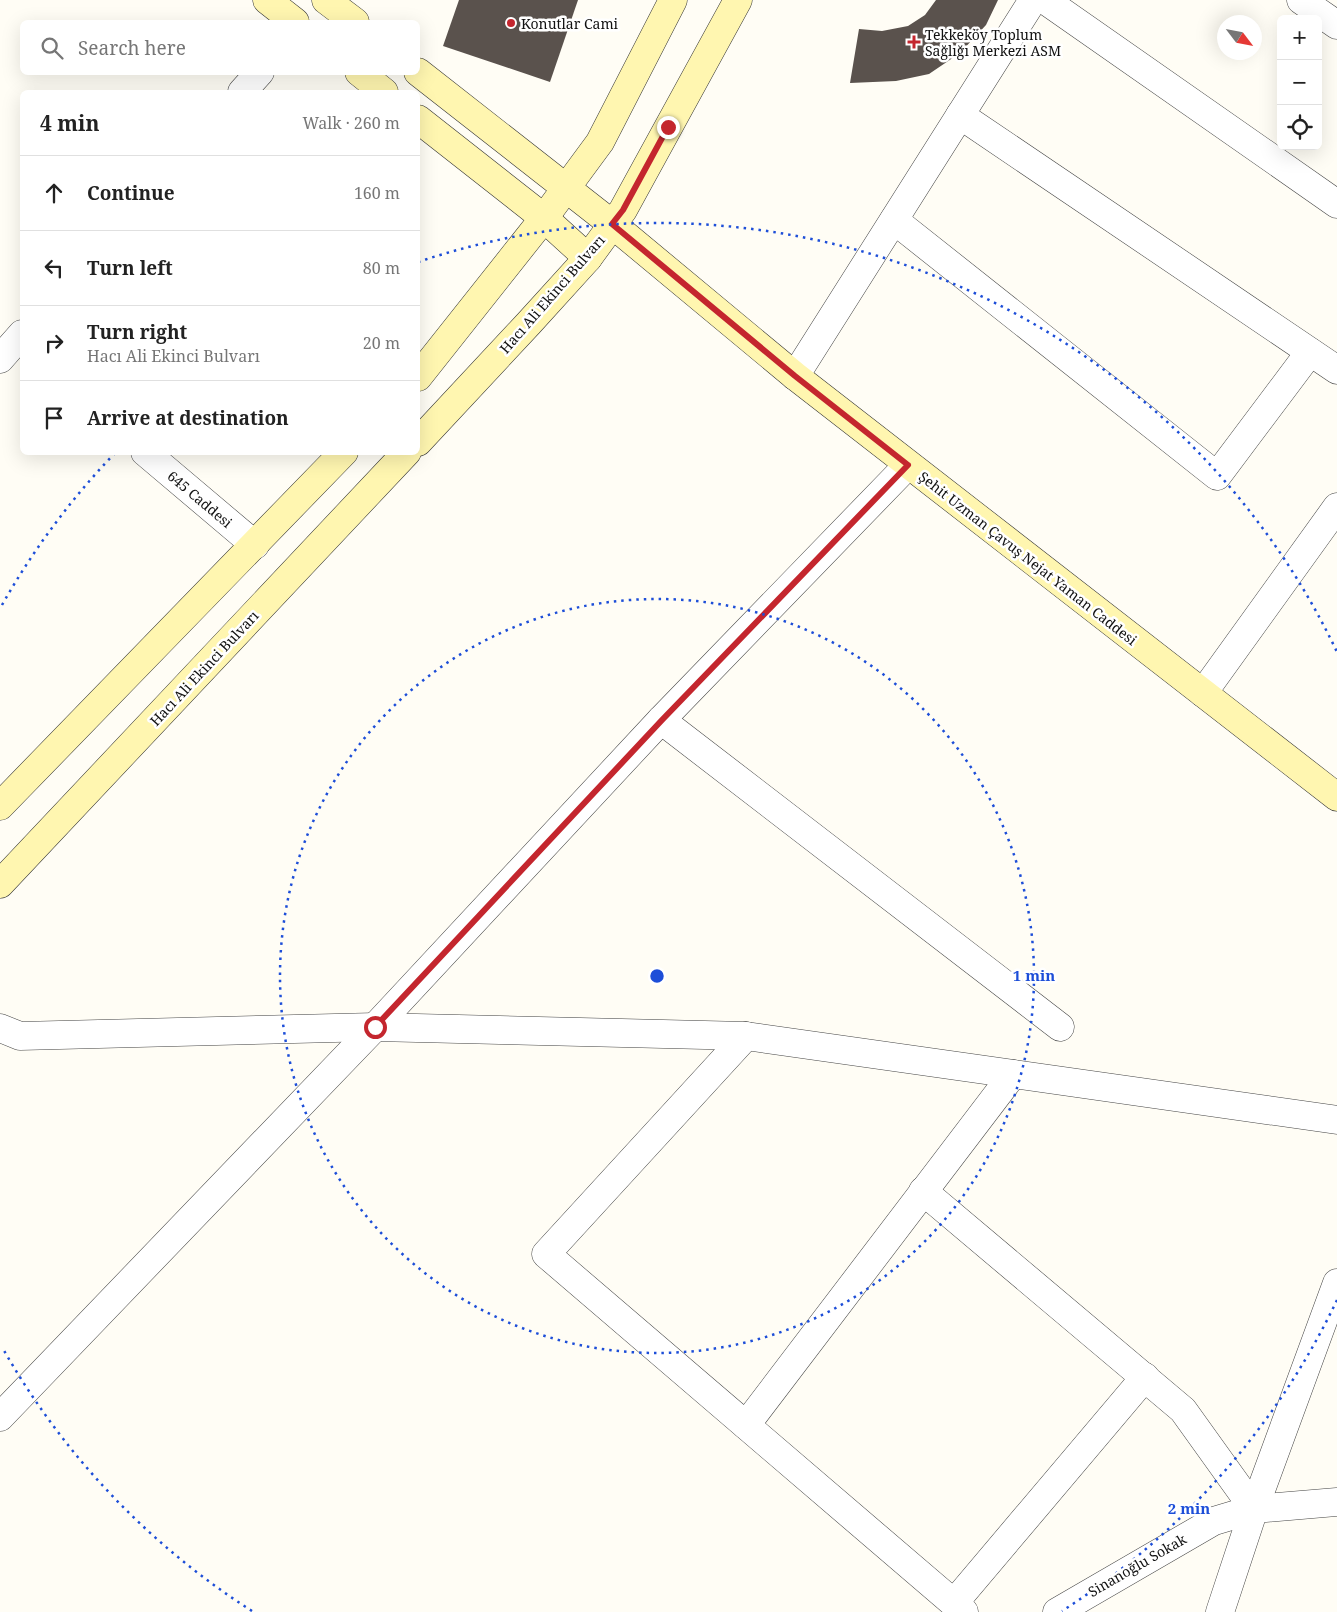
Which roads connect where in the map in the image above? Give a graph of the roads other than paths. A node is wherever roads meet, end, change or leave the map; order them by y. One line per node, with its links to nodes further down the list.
1 (267, 0): 7 (street)
2 (326, 0): 8 (street)
3 (674, 0): 16 (street)
4 (738, 0): 20 (street, Hacı Ali Ekinci Bulvarı)
5 (1033, 0): 14 (street)
6 (1045, 0): 17 (street)
7 (293, 20)
8 (352, 20)
9 (420, 74): 16 (street, Şehit Uzman Çavuş Nejat Yaman Caddesi)
10 (257, 75): 12 (street)
11 (363, 75): 13 (street)
12 (244, 90)
13 (382, 90)
14 (960, 115): 19 (street); 22 (street)
15 (420, 121): 18 (street)
16 (566, 188): 18 (street); 20 (street, Şehit Uzman Çavuş Nejat Yaman Caddesi)
17 (1337, 204)
18 (544, 218): 21 (street); 24 (street)
19 (894, 220): 22 (street); 25 (street)
20 (612, 224): 21 (street, Hacı Ali Ekinci Bulvarı); 25 (street, Şehit Uzman Çavuş Nejat Yaman Caddesi)
21 (588, 258): 26 (street, Hacı Ali Ekinci Bulvarı)
22 (1310, 352): 23 (street)
23 (1337, 370)
24 (420, 374)
25 (795, 376): 30 (street, Şehit Uzman Çavuş Nejat Yaman Caddesi)
26 (420, 440)
27 (148, 455): 32 (street, 645 Caddesi)
28 (341, 455): 32 (street)
29 (404, 455): 37 (street, Hacı Ali Ekinci Bulvarı)
30 (908, 465): 33 (street, Şehit Uzman Çavuş Nejat Yaman Caddesi); 34 (street)
31 (1337, 507): 33 (street)
32 (255, 544): 36 (street)
33 (1203, 693): 35 (street, Şehit Uzman Çavuş Nejat Yaman Caddesi)
34 (662, 720): 38 (street); 39 (street)
35 (1337, 797)
36 (0, 806)
37 (0, 884)
38 (375, 1027): 40 (street); 41 (street); 47 (street)
39 (1060, 1027)
40 (0, 1028)
41 (746, 1036): 42 (street); 48 (street)
42 (1013, 1074): 43 (street); 44 (street)
43 (1337, 1120)
44 (923, 1192): 46 (street); 48 (street)
45 (1337, 1283): 50 (street)
46 (1145, 1377): 50 (street); 51 (street)
47 (0, 1417)
48 (746, 1426): 51 (street)
49 (1337, 1502): 50 (street, Sinanoğlu Sokak)
50 (1254, 1509): 52 (street, Sinanoğlu Sokak); 53 (street)
51 (959, 1607)
52 (1056, 1612)
53 (1220, 1612)

